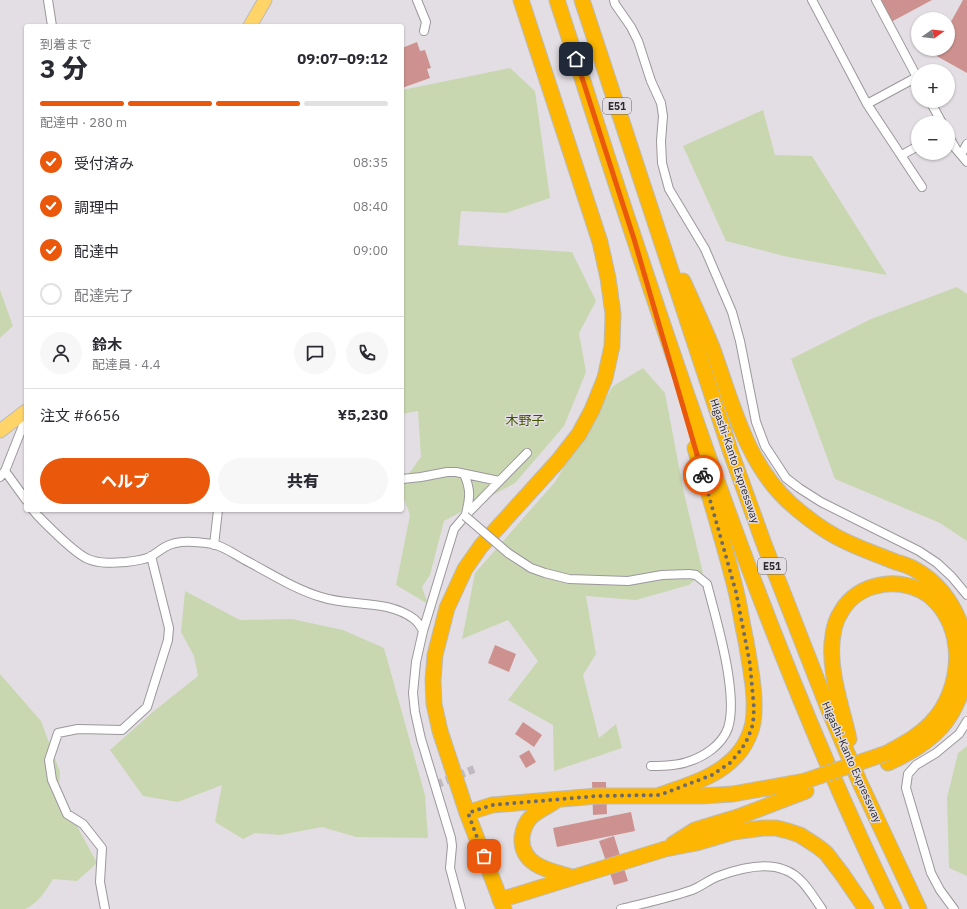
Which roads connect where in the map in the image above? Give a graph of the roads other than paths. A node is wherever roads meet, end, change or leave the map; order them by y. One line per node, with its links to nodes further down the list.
1 (48, 0): 10 (street)
2 (265, 0): 11 (main road)
3 (417, 0): 12 (street)
4 (521, 0): 49 (highway)
5 (557, 0): 24 (highway, Higashi-Kanto Expressway / E51)
6 (582, 0): 23 (highway, Higashi-Kanto Expressway / E51)
7 (614, 0): 39 (street)
8 (812, 0): 15 (street)
9 (876, 0): 13 (street)
10 (52, 24)
11 (251, 24)
12 (424, 31)
13 (911, 65)
14 (911, 82): 15 (street)
15 (867, 104): 19 (street)
16 (967, 144): 20 (street)
17 (955, 147): 20 (street)
18 (911, 150): 19 (street)
19 (902, 155): 22 (street)
20 (961, 155): 21 (street)
21 (967, 162)
22 (922, 187)
23 (652, 213): 41 (highway); 51 (highway, Higashi-Kanto Expressway / E51)
24 (634, 239): 47 (highway); 59 (highway, Higashi-Kanto Expressway / E51)
25 (24, 413): 27 (main road)
26 (24, 423): 29 (street)
27 (0, 431)
28 (527, 453): 32 (street)
29 (2, 474): 33 (street)
30 (464, 474): 31 (street); 32 (street); 36 (street)
31 (404, 479)
32 (499, 481): 36 (street)
33 (24, 498)
34 (35, 512): 38 (street)
35 (218, 512): 37 (street)
36 (465, 516): 40 (street); 45 (street, bridge)
37 (214, 544): 38 (street); 40 (street)
38 (151, 556): 54 (street)
39 (967, 595)
40 (424, 631): 55 (street)
41 (967, 654)
42 (967, 666): 44 (highway)
43 (967, 721): 61 (street)
44 (887, 758): 46 (highway, bridge); 51 (highway)
45 (651, 766)
46 (806, 786): 47 (highway); 50 (highway)
47 (660, 795): 48 (highway)
48 (560, 799): 49 (highway); 52 (highway)
49 (468, 813): 53 (highway)
50 (665, 849): 52 (highway); 58 (highway)
51 (891, 849): 60 (highway, Higashi-Kanto Expressway / E51)
52 (572, 878): 53 (highway)
53 (502, 905)
54 (105, 909)
55 (462, 909)
56 (621, 909): 57 (street)
57 (822, 909)
58 (866, 909)
59 (894, 909)
60 (919, 909)
61 (954, 909)

